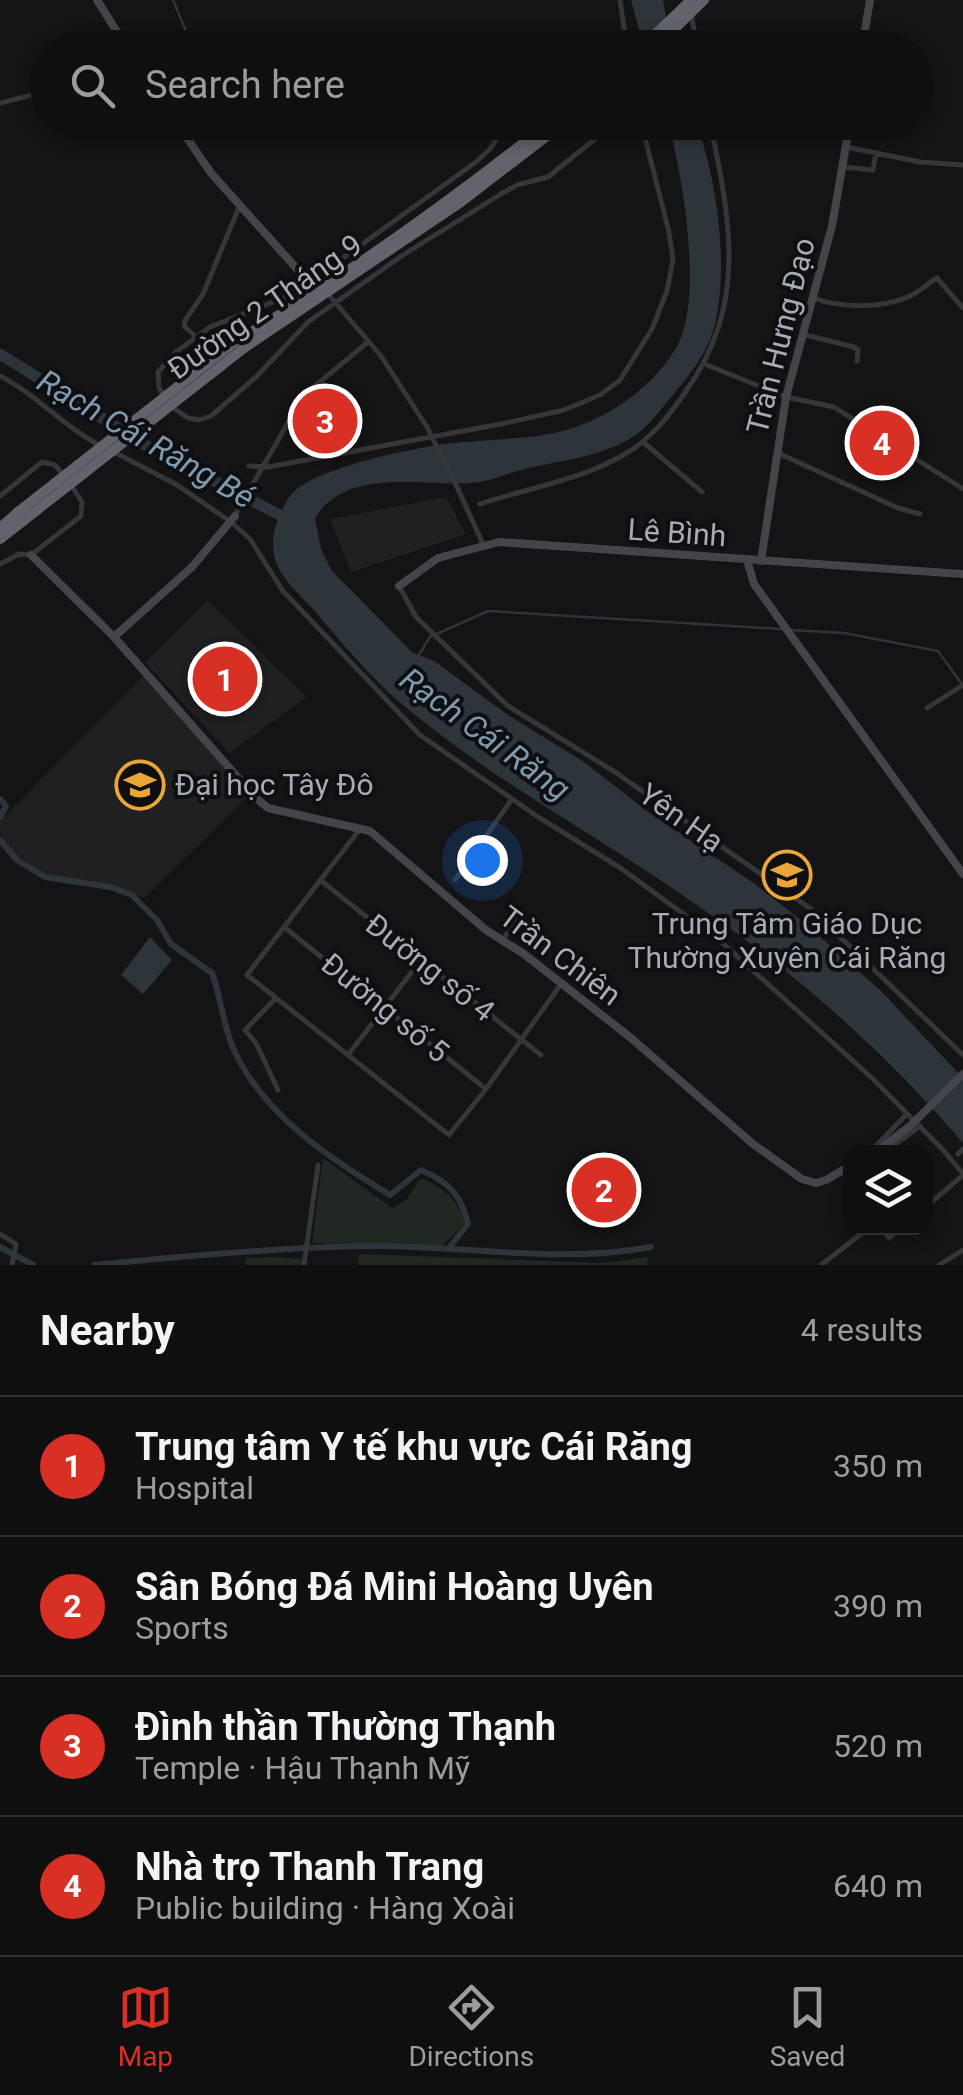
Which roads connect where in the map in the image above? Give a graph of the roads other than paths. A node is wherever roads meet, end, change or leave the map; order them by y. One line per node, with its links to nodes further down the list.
1 (98, 0): 6 (street)
2 (620, 0): 7 (street)
3 (691, 0): 8 (highway, bridge); 10 (street)
4 (704, 0): 9 (highway, bridge)
5 (870, 0): 11 (street)
6 (117, 30)
7 (624, 30)
8 (660, 30)
9 (673, 30)
10 (694, 30)
11 (865, 30)
12 (30, 96): 13 (street)
13 (0, 103)
14 (188, 140): 26 (street)
15 (496, 140): 28 (street)
16 (535, 140): 21 (highway, Đường 2 Tháng 9)
17 (593, 140): 29 (street)
18 (646, 140): 46 (street)
19 (714, 140): 40 (street)
20 (847, 140): 22 (street, Trần Hưng Đạo)
21 (532, 142): 27 (highway, Đường 2 Tháng 9); 28 (highway, Đường 2 Tháng 9)
22 (846, 147): 23 (street); 25 (street, Trần Hưng Đạo)
23 (876, 153): 24 (street); 25 (street)
24 (963, 164)
25 (844, 167): 31 (street, Trần Hưng Đạo)
26 (240, 205): 28 (street); 36 (street)
27 (361, 271): 29 (street); 32 (highway, Đường 2 Tháng 9)
28 (312, 286): 30 (street); 33 (highway, Đường 2 Tháng 9)
29 (352, 290): 32 (street)
30 (294, 294): 33 (street); 36 (street)
31 (813, 298): 34 (street); 35 (street, Trần Hưng Đạo)
32 (332, 299): 36 (street); 37 (street); 38 (highway, Đường 2 Tháng 9)
33 (291, 307): 38 (highway, Đường 2 Tháng 9)
34 (963, 308)
35 (802, 334): 39 (street); 42 (street, Trần Hưng Đạo)
36 (195, 336)
37 (368, 342): 46 (street); 56 (street, bridge)
38 (240, 344): 52 (highway, Đường 2 Tháng 9, bridge)
39 (857, 361)
40 (706, 365): 42 (street); 43 (street)
41 (0, 376): 53 (street)
42 (786, 398): 44 (street, Trần Hưng Đạo); 47 (street)
43 (643, 442): 48 (street); 50 (street)
44 (776, 452): 51 (street); 59 (street, Trần Hưng Đạo)
45 (250, 466): 46 (street)
46 (262, 470): 53 (street)
47 (963, 489)
48 (702, 492)
49 (0, 496): 57 (street)
50 (480, 504)
51 (920, 514)
52 (20, 516): 54 (highway, Đường 2 Tháng 9); 55 (highway, Đường 2 Tháng 9)
53 (233, 519): 63 (street); 66 (street)
54 (0, 528)
55 (0, 540)
56 (483, 544): 58 (street, Lê Bình); 62 (street, Lê Bình)
57 (31, 555): 60 (street); 63 (street, Trần Chiên)
58 (747, 560): 59 (street, Lê Bình); 68 (street)
59 (760, 561): 61 (street, Lê Bình)
60 (0, 564)
61 (963, 574)
62 (399, 586): 81 (street, Yên Hạ)
63 (114, 637): 67 (street, Trần Chiên)
64 (963, 685): 65 (street)
65 (927, 708)
66 (512, 799): 70 (street); 85 (street)
67 (360, 829): 69 (street); 73 (street, Trần Chiên)
68 (963, 874)
69 (319, 880): 72 (street); 74 (street, Đường số 4)
70 (454, 880)
71 (524, 917): 73 (street)
72 (284, 927): 76 (street); 77 (street, Đường số 5)
73 (503, 941): 75 (street, Trần Chiên)
74 (421, 960): 77 (street); 78 (street, Đường số 4)
75 (561, 984): 78 (street); 91 (street, Trần Chiên)
76 (276, 998): 79 (street); 84 (street)
77 (385, 1008): 79 (street); 83 (street, Đường số 5)
78 (521, 1040): 80 (street, Đường số 4); 83 (street)
79 (348, 1055): 83 (street)
80 (541, 1055)
81 (963, 1055)
82 (963, 1074): 88 (street, bridge)
83 (486, 1089)
84 (278, 1090)
85 (906, 1114): 86 (street); 87 (street)
86 (920, 1126): 89 (street); 92 (street)
87 (882, 1145)
88 (885, 1145)
89 (887, 1145)
90 (318, 1165): 98 (street)
91 (843, 1170)
92 (963, 1174): 93 (street)
93 (933, 1201)
94 (0, 1234): 97 (street)
95 (860, 1235): 99 (street)
96 (963, 1250): 100 (street)
97 (12, 1265)
98 (304, 1265)
99 (821, 1265)
100 (939, 1265)

